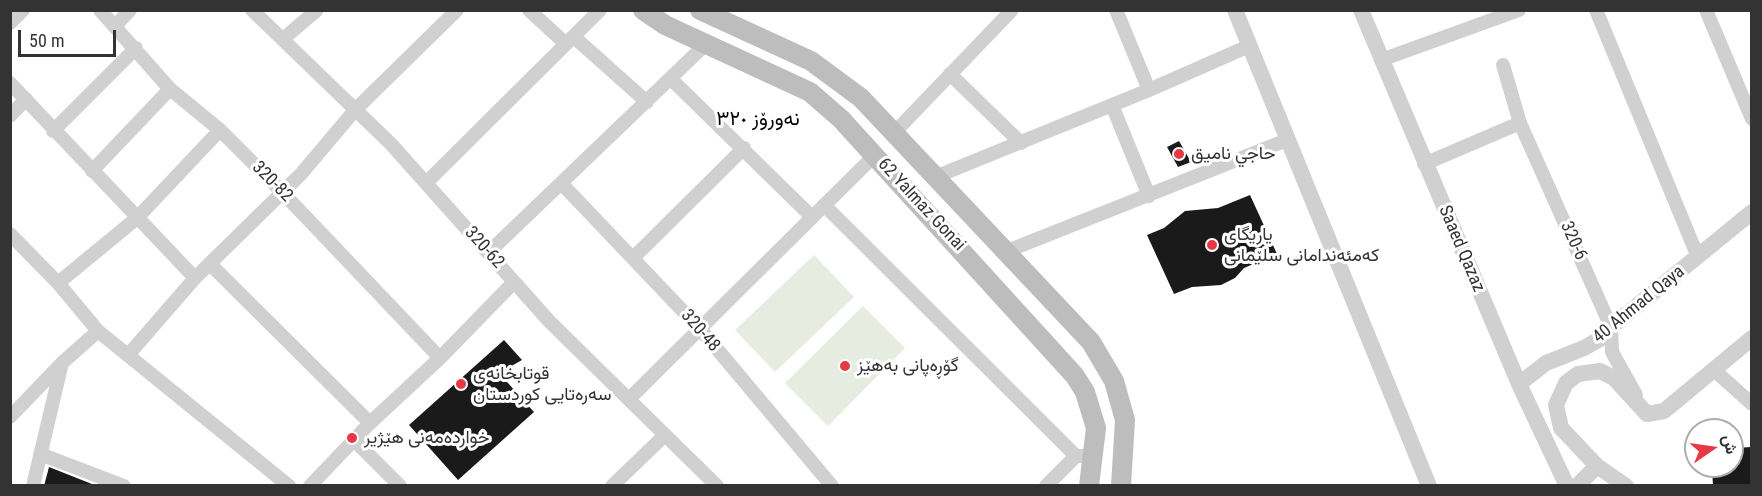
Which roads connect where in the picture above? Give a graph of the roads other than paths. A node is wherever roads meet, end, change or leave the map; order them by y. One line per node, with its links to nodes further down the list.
1 (24, 10): 18 (street)
2 (100, 10): 19 (street, 320-82)
3 (130, 10): 19 (street)
4 (252, 10): 21 (street, 320-62)
5 (316, 10): 21 (street)
6 (457, 10): 37 (street)
7 (529, 10): 22 (street)
8 (600, 10): 22 (street)
9 (643, 10): 23 (main road, 62 Yalmaz Gonai)
10 (700, 10): 20 (main road, 62 Yalmaz Gonai)
11 (1012, 10): 29 (street)
12 (1116, 10): 33 (street)
13 (1235, 10): 24 (street)
14 (1361, 10): 26 (street, Saaed Qazaz)
15 (1519, 10): 26 (street)
16 (1596, 10): 63 (street)
17 (1706, 10): 39 (street)
18 (10, 23)
19 (116, 25): 25 (street, 320-82)
20 (757, 37): 27 (main road); 43 (main road, 62 Yalmaz Gonai)
21 (283, 39): 37 (street, 320-62)
22 (570, 40): 35 (street); 51 (street)
23 (706, 44): 27 (main road, 62 Yalmaz Gonai); 30 (street)
24 (1249, 46): 33 (street); 44 (street)
25 (136, 48): 32 (street, 320-82); 42 (street)
26 (1381, 60): 48 (street, Saaed Qazaz)
27 (747, 62): 47 (main road, 62 Yalmaz Gonai)
28 (1503, 65): 40 (street, 320-6)
29 (950, 74): 43 (street); 45 (street)
30 (671, 79): 35 (street); 46 (street)
31 (10, 83): 34 (street)
32 (170, 89): 41 (street, 320-82); 49 (street)
33 (1149, 90): 36 (street)
34 (26, 99): 38 (street); 42 (street)
35 (647, 102): 52 (street)
36 (1112, 105): 45 (street); 54 (street)
37 (355, 110): 51 (street, 320-62); 53 (street)
38 (10, 116)
39 (1752, 119)
40 (1521, 123): 48 (street); 69 (street, 320-6)
41 (220, 130): 53 (street, 320-82); 58 (street)
42 (53, 131): 49 (street)
43 (894, 133): 50 (main road, 62 Yalmaz Gonai)
44 (1287, 140): 54 (street); 99 (street)
45 (1021, 143): 50 (street)
46 (744, 148): 57 (street); 64 (street)
47 (875, 155): 55 (street); 86 (main road, 62 Yalmaz Gonai)
48 (1424, 164): 77 (street, Saaed Qazaz)
49 (92, 171): 58 (street)
50 (935, 177): 60 (main road, 62 Yalmaz Gonai)
51 (426, 183): 61 (street, 320-62)
52 (561, 183): 61 (street); 64 (street, 320-48)
53 (283, 193): 65 (street); 74 (street, 320-82)
54 (1149, 196): 60 (street)
55 (824, 205): 57 (street); 86 (street)
56 (1752, 213): 63 (street, 40 Ahmad Qaya)
57 (812, 217): 70 (street)
58 (137, 218): 66 (street); 68 (street)
59 (15, 239): 62 (street); 68 (street)
60 (1007, 251): 98 (main road, 62 Yalmaz Gonai)
61 (488, 253): 67 (street, 320-62)
62 (10, 255)
63 (1698, 257): 69 (street, 40 Ahmad Qaya)
64 (633, 258): 70 (street, 320-48)
65 (210, 264): 66 (street); 82 (street)
66 (195, 278): 73 (street)
67 (514, 282): 74 (street); 78 (street, 320-62)
68 (58, 283): 71 (street)
69 (1611, 327): 77 (street, 40 Ahmad Qaya); 80 (street, 320-6)
70 (701, 330): 78 (street); 88 (street, 320-48)
71 (98, 331): 73 (street); 75 (street)
72 (1752, 338): 76 (street)
73 (129, 354): 91 (street)
74 (440, 358): 82 (street)
75 (62, 363): 81 (street); 85 (street)
76 (1714, 370): 79 (street); 80 (street)
77 (1519, 384): 100 (street, Saaed Qazaz)
78 (628, 399): 83 (street, 320-62)
79 (1752, 404)
80 (1647, 414): 87 (street, 40 Ahmad Qaya)
81 (10, 417)
82 (370, 423): 84 (street)
83 (665, 435): 94 (street); 95 (street, 320-62)
84 (354, 440): 92 (street); 93 (street)
85 (40, 454): 89 (street); 90 (street)
86 (1085, 455): 96 (street); 97 (main road, 62 Yalmaz Gonai)
87 (1598, 466): 101 (street); 102 (street)
88 (826, 483)
89 (33, 486)
90 (124, 486)
91 (289, 486)
92 (310, 486)
93 (400, 486)
94 (612, 486)
95 (717, 486)
96 (1046, 486)
97 (1089, 486)
98 (1120, 486)
99 (1429, 486)
100 (1566, 486)
101 (1577, 486)
102 (1626, 486)

